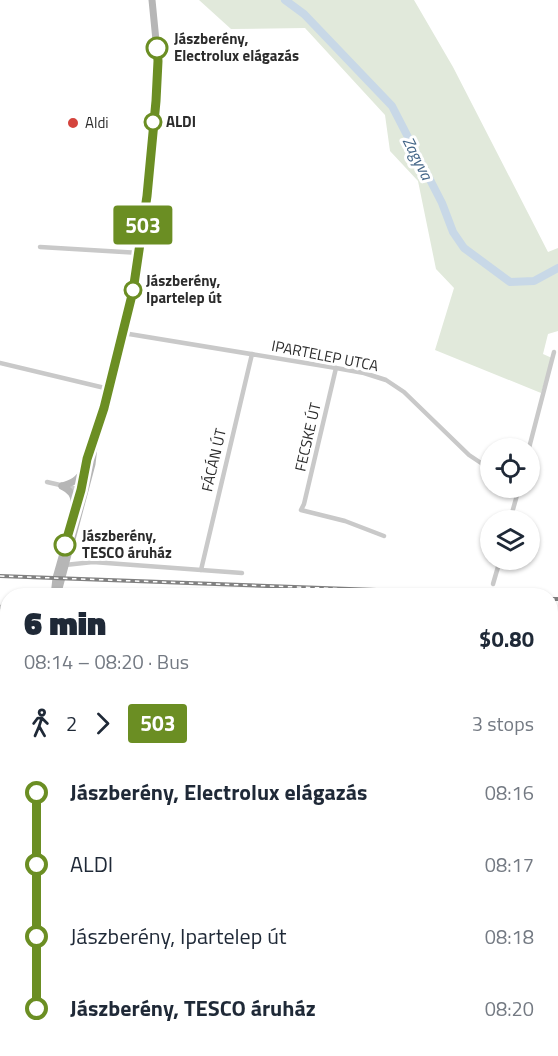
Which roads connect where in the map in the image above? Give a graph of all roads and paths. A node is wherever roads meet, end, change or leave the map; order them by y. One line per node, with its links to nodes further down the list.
1 (152, 0): 3 (street)
2 (40, 247): 3 (street)
3 (140, 253): 4 (street)
4 (123, 333): 6 (street, IPARTELEP UTCA); 9 (street)
5 (554, 352): 11 (street)
6 (252, 354): 8 (street, IPARTELEP UTCA); 20 (street, FÁCÁN ÚT)
7 (0, 363): 9 (street)
8 (336, 368): 13 (street, IPARTELEP UTCA); 18 (street, FECSKE ÚT)
9 (108, 389): 10 (street)
10 (104, 408): 12 (street); 16 (street)
11 (532, 438)
12 (87, 459): 15 (street); 16 (street)
13 (480, 463)
14 (47, 482): 15 (street)
15 (62, 486): 16 (street); 17 (street)
16 (83, 490): 17 (street); 19 (street)
17 (73, 515): 24 (street)
18 (384, 536)
19 (65, 566): 20 (street); 25 (street)
20 (201, 570): 22 (street)
21 (497, 570): 23 (street)
22 (242, 573)
23 (493, 584)
24 (56, 588)
25 (58, 588)

